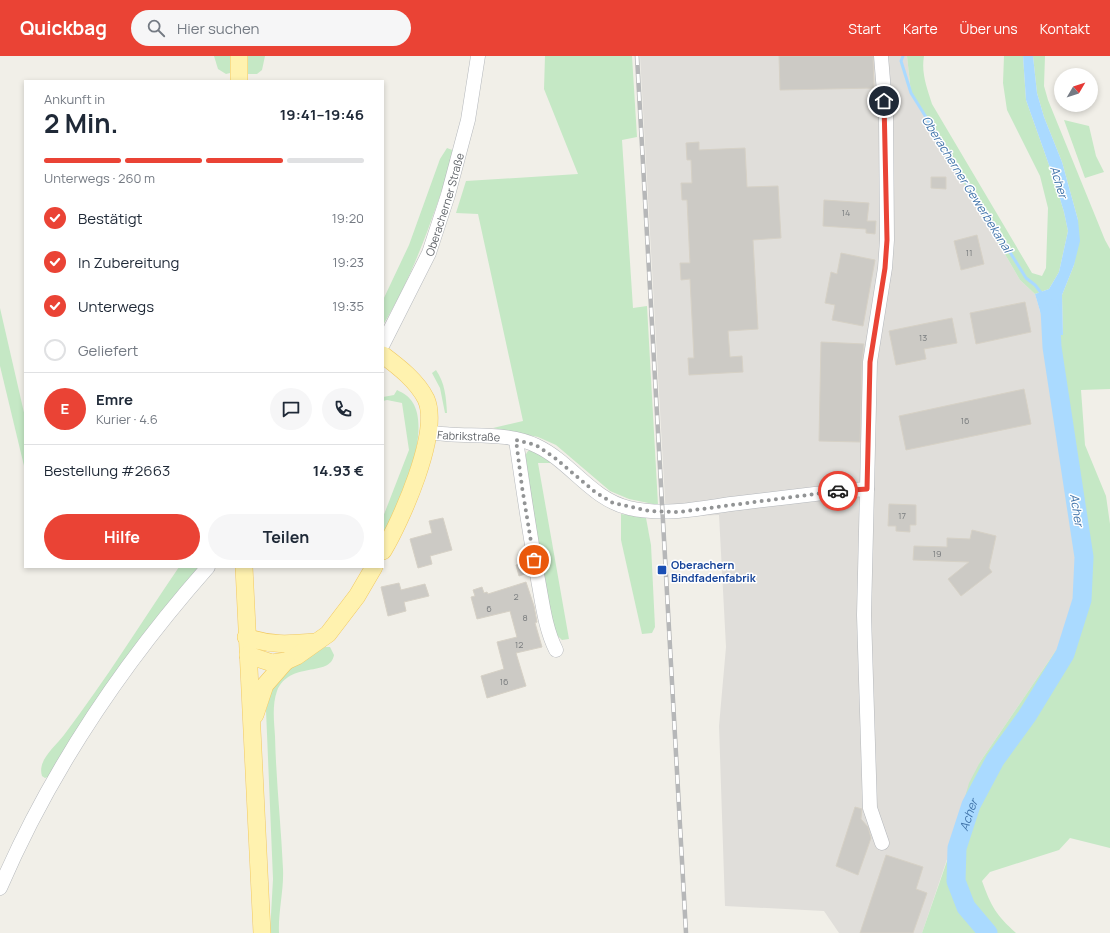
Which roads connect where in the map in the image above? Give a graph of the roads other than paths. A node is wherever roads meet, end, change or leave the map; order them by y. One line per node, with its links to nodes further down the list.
1 (239, 56): 4 (main road)
2 (478, 56): 5 (street, Oberacherner Straße)
3 (881, 56): 9 (street)
4 (239, 80)
5 (384, 342)
6 (384, 357): 7 (main road)
7 (429, 432): 8 (street, Fabrikstraße); 10 (main road)
8 (516, 440): 9 (street, Fabrikstraße); 16 (street)
9 (867, 489): 20 (street)
10 (384, 549)
11 (207, 568): 21 (street)
12 (244, 568): 14 (main road)
13 (373, 568): 15 (main road)
14 (246, 637): 15 (main road); 17 (main road)
15 (316, 642): 18 (main road)
16 (556, 650)
17 (248, 655): 18 (main road); 19 (main road)
18 (286, 661): 19 (main road)
19 (252, 725): 22 (main road)
20 (882, 843)
21 (0, 888)
22 (262, 933)

